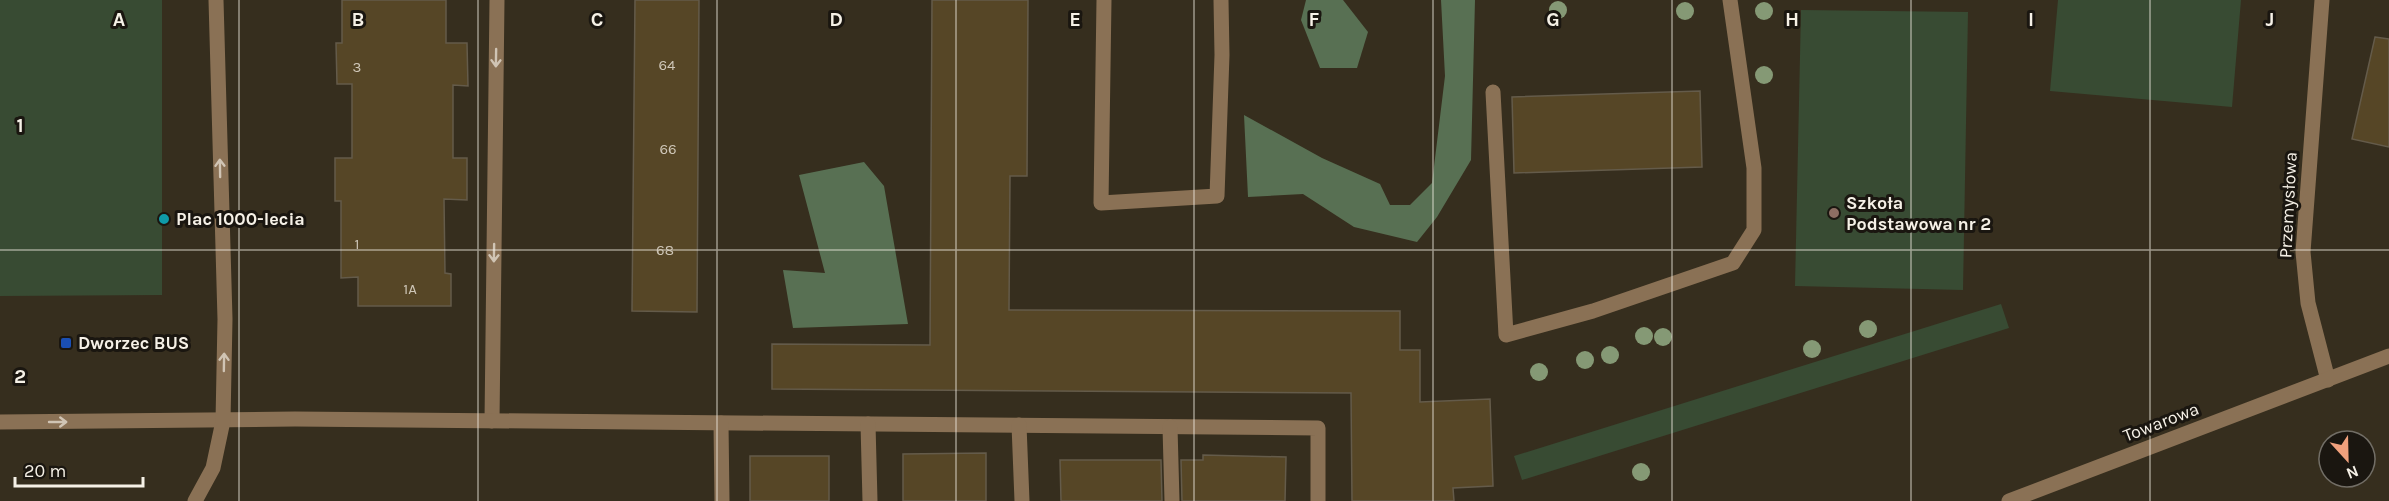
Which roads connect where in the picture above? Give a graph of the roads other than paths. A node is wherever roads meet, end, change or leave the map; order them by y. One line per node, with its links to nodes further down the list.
1 (216, 0): 10 (street, one-way to 1)
2 (497, 0): 11 (street, one-way to 11)
3 (1104, 0): 4 (street)
4 (1221, 0)
5 (1730, 0): 7 (street)
6 (2322, 0): 9 (street, Przemysłowa)
7 (1493, 92)
8 (2389, 356): 9 (street)
9 (2328, 380): 23 (street, Towarowa)
10 (223, 421): 11 (street); 12 (street, one-way to 10); 17 (street)
11 (492, 421): 13 (street)
12 (0, 422)
13 (720, 423): 14 (street); 18 (street)
14 (868, 424): 15 (street); 19 (street)
15 (1019, 425): 16 (street); 20 (street)
16 (1170, 427): 21 (street); 22 (street)
17 (195, 501)
18 (722, 501)
19 (870, 501)
20 (1022, 501)
21 (1172, 501)
22 (1318, 501)
23 (2008, 501)

